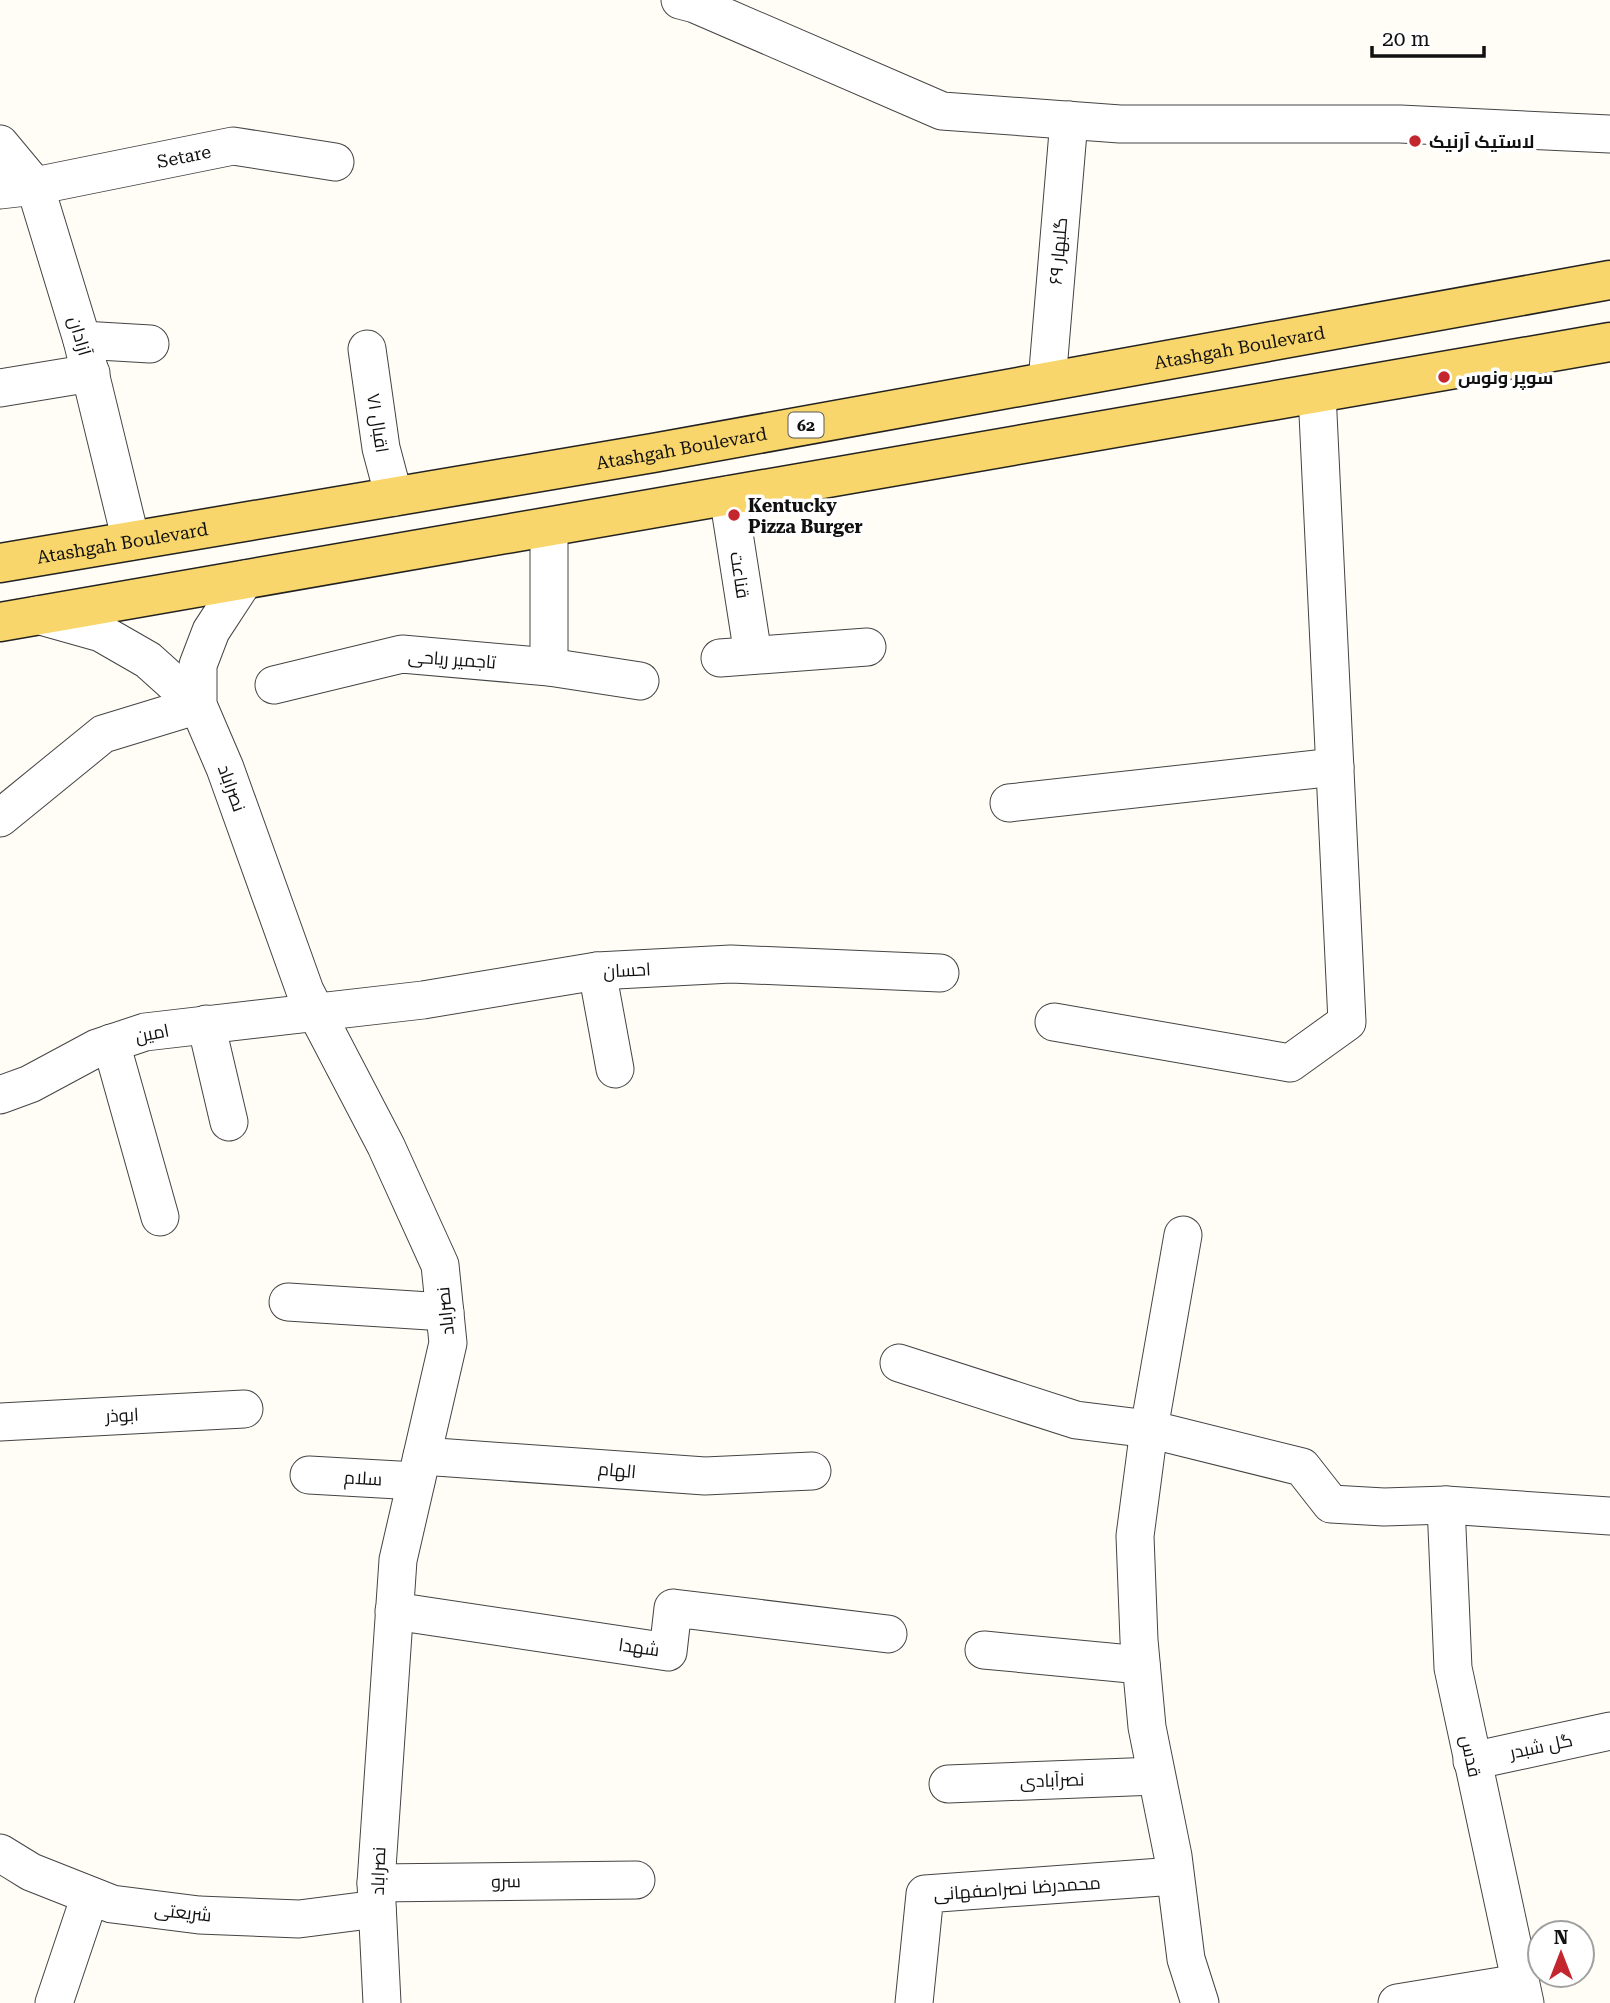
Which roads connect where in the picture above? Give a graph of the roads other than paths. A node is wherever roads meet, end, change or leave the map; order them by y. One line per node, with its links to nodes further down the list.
1 (680, 0): 2 (street)
2 (1069, 120): 3 (street); 13 (street, ۶۹ گلبهار)
3 (1610, 134)
4 (0, 145): 6 (street, آزادان)
5 (335, 162): 6 (street, Setare)
6 (18, 188): 12 (street, آزادان)
7 (1610, 280): 10 (main road, Atashgah Boulevard / 62)
8 (1610, 342): 15 (main road)
9 (150, 344): 12 (street)
10 (1238, 347): 13 (main road, Atashgah Boulevard / 62); 16 (main road)
11 (367, 349): 18 (street, ۷۱ اقبال)
12 (86, 356): 14 (street); 20 (street, آزادان)
13 (1047, 382): 18 (main road, Atashgah Boulevard / 62)
14 (0, 388)
15 (1317, 393): 16 (main road); 30 (street)
16 (1249, 405): 17 (main road)
17 (728, 495): 19 (main road); 25 (street, قناعت)
18 (394, 497): 20 (main road, Atashgah Boulevard / 62)
19 (549, 527): 22 (main road); 26 (street)
20 (131, 541): 21 (main road, Atashgah Boulevard / 62)
21 (0, 563)
22 (245, 579): 23 (main road); 29 (street)
23 (37, 615): 24 (main road); 29 (street)
24 (0, 622)
25 (867, 647)
26 (550, 667): 27 (street, تاجمیر ریاحی); 28 (street, تاجمیر ریاحی)
27 (640, 681)
28 (274, 685)
29 (198, 705): 32 (street); 35 (street, نصراباد)
30 (1335, 767): 31 (street); 36 (street)
31 (1009, 803)
32 (0, 818)
33 (597, 971): 34 (street, احسان); 35 (street, احسان); 39 (street)
34 (940, 973)
35 (316, 1012): 37 (street, امین); 45 (street, نصراباد)
36 (1054, 1022)
37 (206, 1024): 38 (street, امین); 41 (street)
38 (111, 1043): 40 (street, امین); 42 (street)
39 (615, 1069)
40 (0, 1095)
41 (229, 1122)
42 (160, 1217)
43 (1183, 1235): 49 (street)
44 (288, 1302): 45 (street)
45 (445, 1312): 50 (street, نصراباد)
46 (899, 1363): 49 (street)
47 (244, 1409): 48 (street, ابوذر)
48 (0, 1422)
49 (1149, 1429): 53 (street); 58 (street)
50 (419, 1469): 51 (street, الهام); 52 (street, سلام); 55 (street, نصراباد)
51 (812, 1471)
52 (309, 1475)
53 (1446, 1505): 54 (street); 60 (street, قدس)
54 (1610, 1516)
55 (394, 1611): 56 (street, شهدا); 67 (street, نصراباد)
56 (888, 1634)
57 (984, 1650): 58 (street)
58 (1141, 1665): 61 (street)
59 (1610, 1731): 60 (street, گل شبدر)
60 (1472, 1761): 68 (street, قدس)
61 (1157, 1776): 62 (street, نصرآبادی); 64 (street)
62 (948, 1784)
63 (0, 1853): 66 (street, شریعتی)
64 (1175, 1876): 71 (street, محمدرضا نصراصفهانی); 72 (street)
65 (636, 1880): 67 (street, سرو)
66 (90, 1896): 67 (street, شریعتی); 69 (street)
67 (376, 1896): 70 (street, نصراباد)
68 (1522, 1993): 73 (street)
69 (54, 2003)
70 (382, 2003)
71 (914, 2003)
72 (1200, 2003)
73 (1397, 2003)

